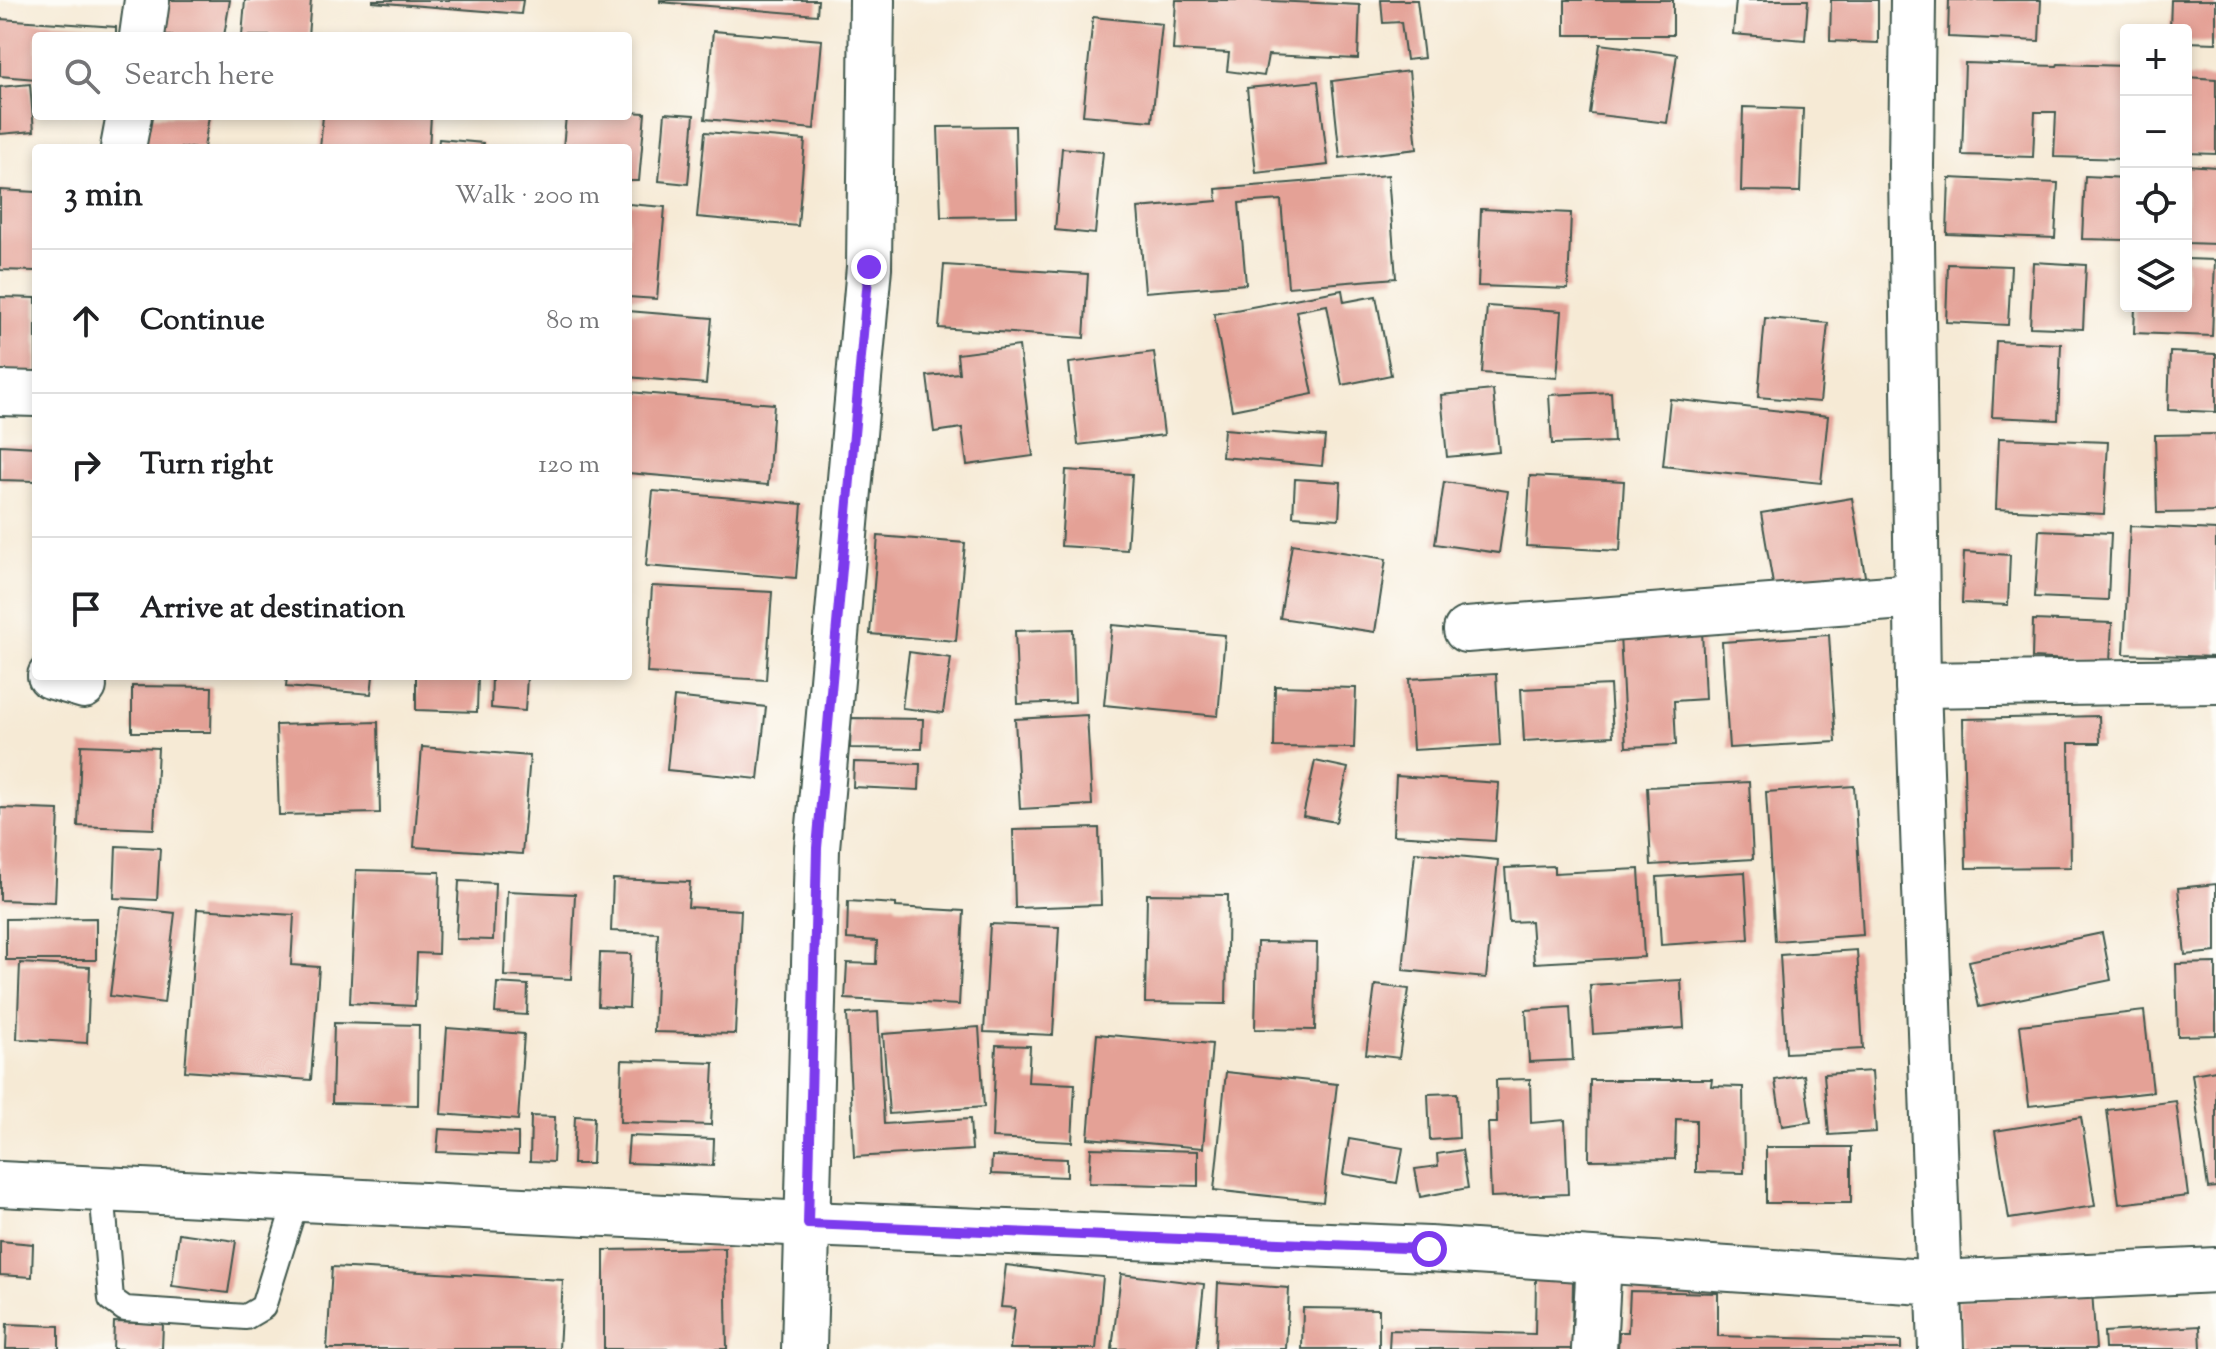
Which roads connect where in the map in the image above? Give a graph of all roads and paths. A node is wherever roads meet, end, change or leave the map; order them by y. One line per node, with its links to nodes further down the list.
1 (147, 0): 4 (street)
2 (872, 0): 16 (street)
3 (1913, 0): 9 (street)
4 (143, 32)
5 (128, 120): 6 (street)
6 (124, 144)
7 (0, 393): 8 (street)
8 (32, 394)
9 (1917, 596): 10 (street); 12 (street)
10 (1466, 630)
11 (2216, 681): 12 (street)
12 (1918, 685): 19 (street)
13 (0, 1184): 14 (street)
14 (102, 1189): 15 (street); 15 (lane)
15 (297, 1198): 16 (street)
16 (808, 1224): 17 (street); 20 (street)
17 (1599, 1261): 19 (street); 21 (street)
18 (2216, 1270): 19 (street)
19 (1940, 1283): 22 (street)
20 (804, 1349)
21 (1594, 1349)
22 (1941, 1349)

